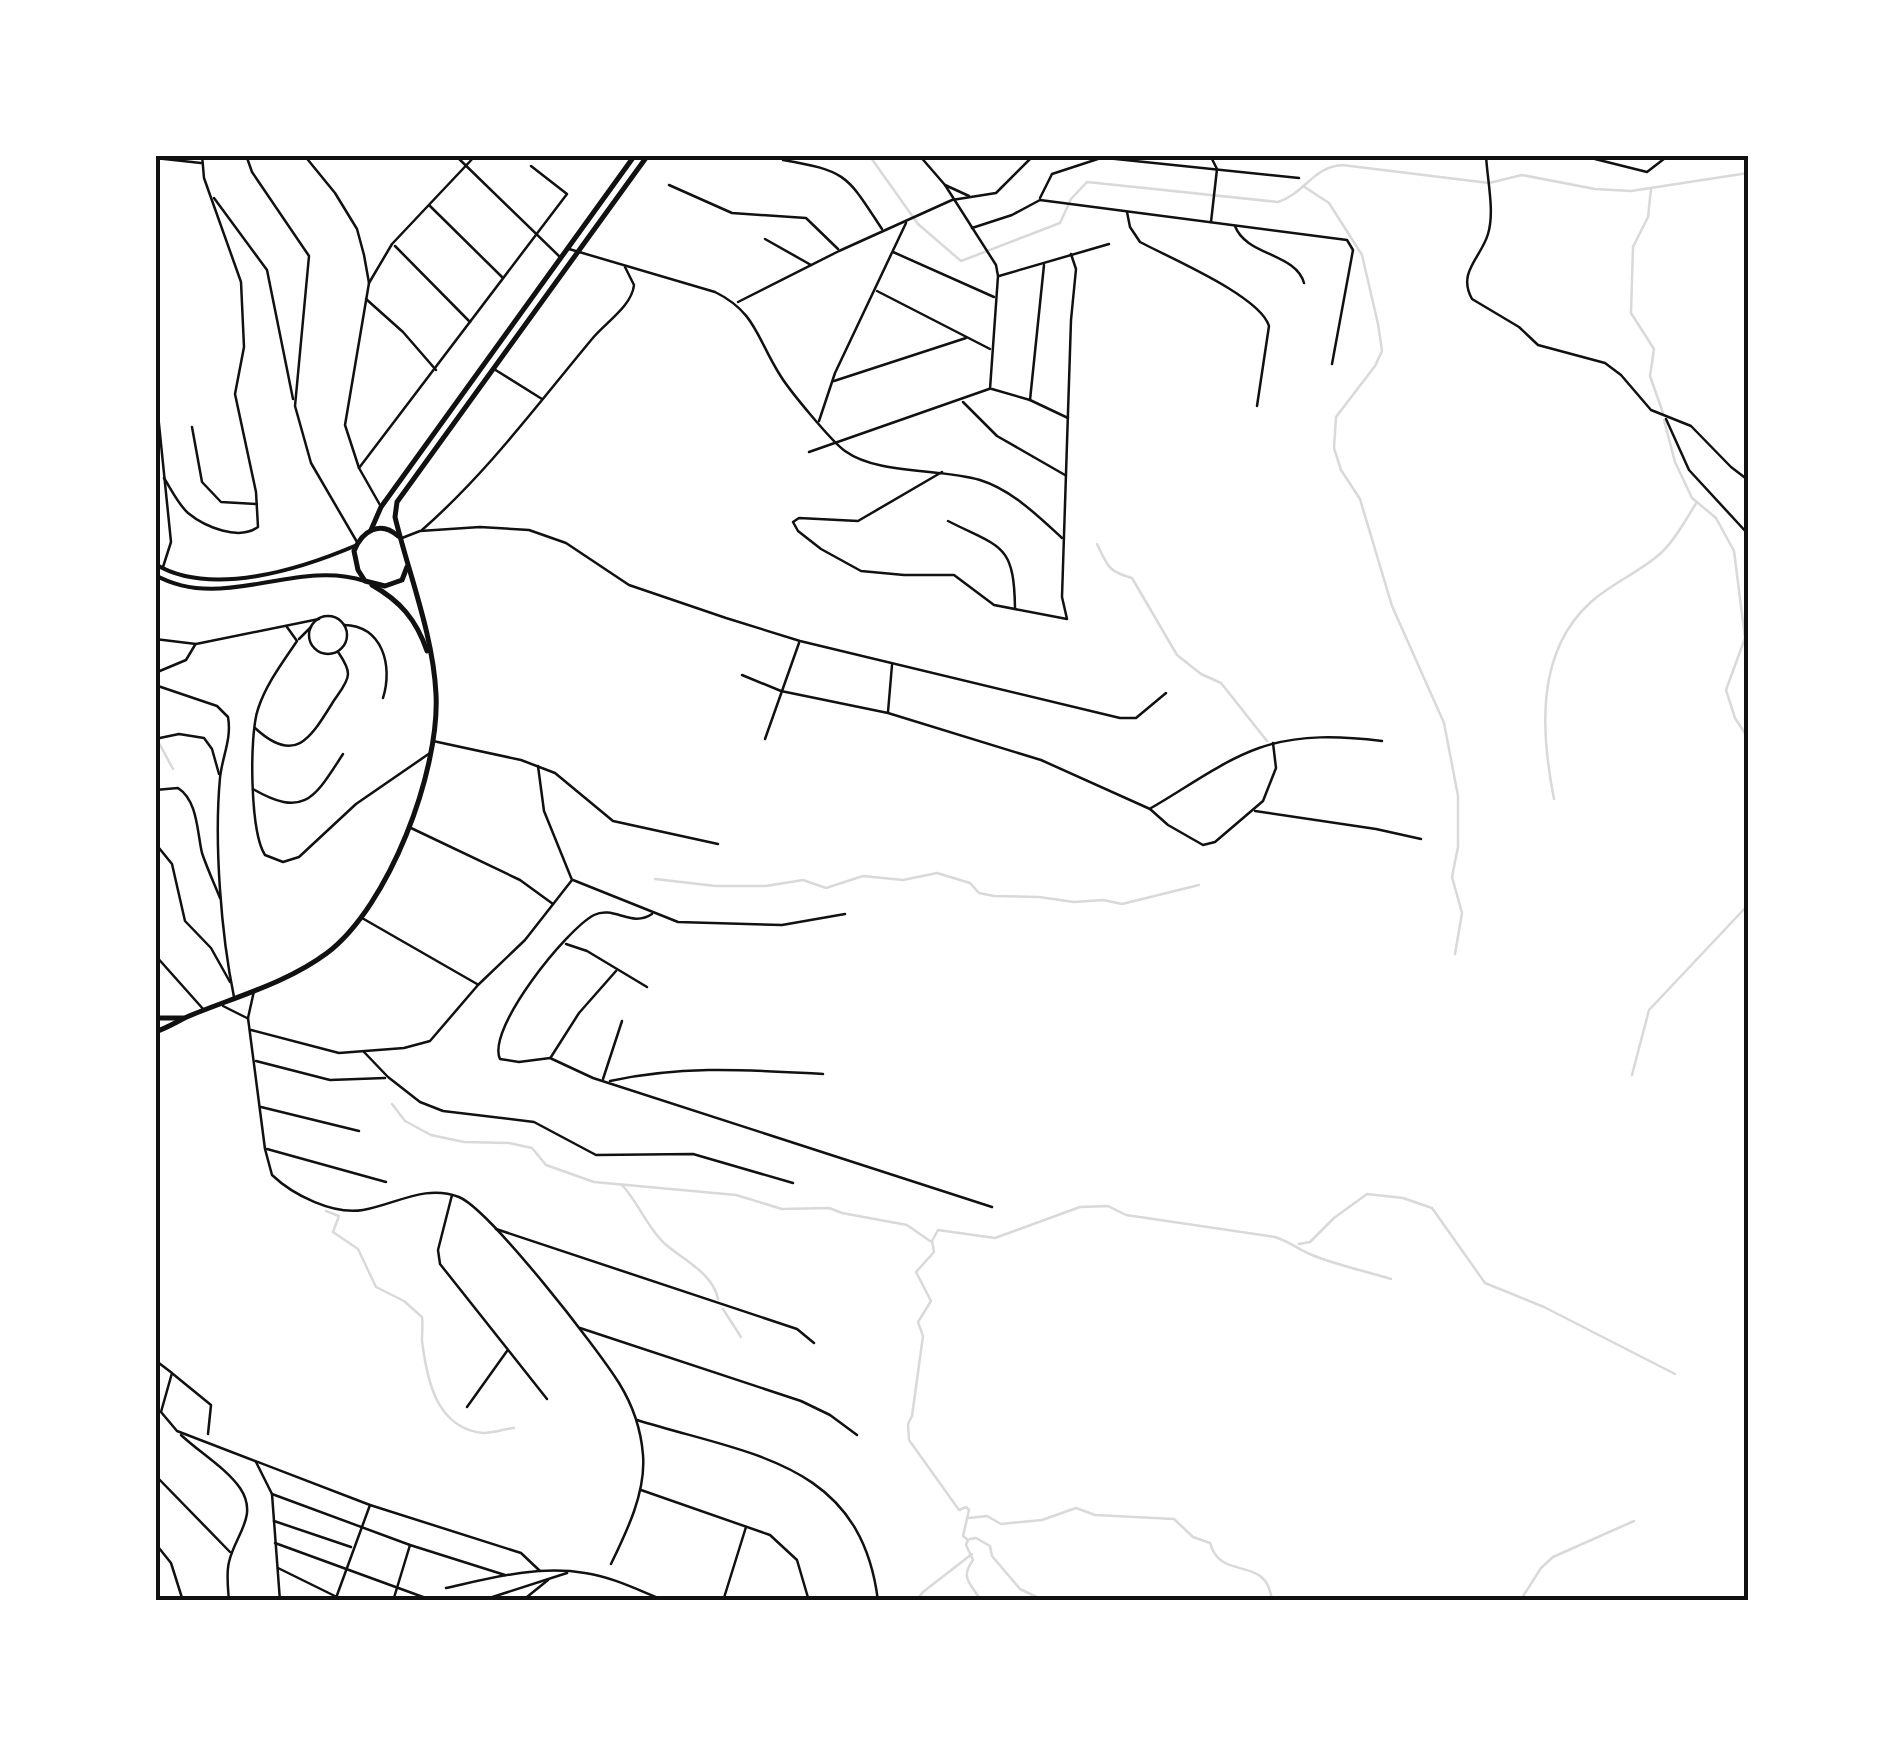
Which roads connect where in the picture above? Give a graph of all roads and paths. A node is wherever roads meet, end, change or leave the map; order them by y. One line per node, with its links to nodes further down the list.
1 (202, 155): 17 (street)
2 (246, 155): 68 (street)
3 (304, 155): 50 (street)
4 (455, 155): 18 (street)
5 (476, 155): 18 (street)
6 (635, 155): 39 (highway)
7 (648, 155): 40 (highway)
8 (919, 155): 22 (street)
9 (1034, 155): 25 (street)
10 (1210, 155): 20 (street)
11 (1486, 155): 70 (street)
12 (1670, 155): 15 (street)
13 (1108, 156): 20 (street); 27 (street)
14 (155, 158): 17 (street)
15 (1594, 159)
16 (783, 160): 34 (street)
17 (202, 163): 24 (street)
18 (468, 165): 28 (street); 35 (street)
19 (531, 166): 35 (street)
20 (1217, 169): 21 (street); 31 (street)
21 (1298, 178)
22 (945, 184): 25 (street); 26 (street)
23 (668, 185): 41 (street)
24 (211, 194): 68 (street); 81 (street)
25 (971, 197): 26 (street)
26 (952, 200): 30 (street); 33 (street)
27 (1040, 200): 29 (street); 33 (street)
28 (429, 205): 37 (street); 49 (street)
29 (1127, 210): 31 (street); 69 (street)
30 (909, 221): 34 (street); 42 (street)
31 (1212, 222): 32 (street)
32 (1234, 225): 51 (street); 59 (street)
33 (972, 228): 48 (street)
34 (883, 231): 41 (street)
35 (538, 235): 44 (street); 49 (street)
36 (765, 239): 45 (street)
37 (392, 244): 50 (street); 56 (street)
38 (1109, 244): 43 (street)
39 (566, 248): 40 (street); 44 (highway)
40 (576, 250): 47 (street); 60 (highway)
41 (839, 251): 45 (street)
42 (893, 252): 52 (street); 54 (street)
43 (1070, 254): 46 (street); 71 (street)
44 (560, 257): 82 (highway)
45 (812, 265): 55 (street)
46 (1044, 265): 48 (street); 67 (street)
47 (625, 267): 55 (street); 65 (street)
48 (998, 276): 54 (street)
49 (504, 278): 56 (street)
50 (368, 283): 53 (street)
51 (1304, 283)
52 (876, 290): 57 (street); 62 (street)
53 (364, 298): 61 (street); 76 (street)
54 (996, 298): 58 (street)
55 (737, 303): 72 (street)
56 (471, 323): 61 (street)
57 (966, 338): 58 (street); 62 (street)
58 (992, 350): 64 (street)
59 (1332, 364)
60 (492, 368): 65 (street); 87 (highway)
61 (436, 370): 76 (street)
62 (832, 382): 72 (street)
63 (155, 384): 79 (street)
64 (990, 389): 66 (street); 67 (street)
65 (543, 400): 85 (street)
66 (960, 400): 74 (street); 78 (street)
67 (1030, 400): 71 (street)
68 (295, 406): 89 (street)
69 (1257, 406)
70 (1665, 415): 80 (street); 86 (street)
71 (1069, 418): 78 (street)
72 (819, 421): 74 (street)
73 (192, 427): 81 (street)
74 (837, 444): 75 (street); 77 (street)
75 (810, 452)
76 (359, 468): 82 (street)
77 (942, 472): 88 (street); 95 (street)
78 (1067, 476): 88 (street)
79 (164, 478): 81 (street); 92 (street)
80 (1748, 480)
81 (258, 504)
82 (381, 507): 84 (highway)
83 (948, 521): 95 (street)
84 (371, 530): 87 (highway); 89 (highway)
85 (420, 531): 87 (street); 102 (street)
86 (1748, 534)
87 (401, 539): 91 (highway)
88 (1064, 539): 95 (street)
89 (357, 543): 92 (main road); 94 (highway)
90 (155, 564): 92 (main road)
91 (407, 564): 94 (highway); 107 (highway)
92 (162, 568)
93 (155, 575): 94 (main road)
94 (367, 582): 107 (highway)
95 (1015, 611)
96 (318, 619): 97 (street); 98 (street); 99 (street)
97 (344, 625): 104 (street); 112 (street)
98 (312, 626): 101 (street); 104 (street)
99 (287, 628): 101 (street); 103 (street)
100 (155, 638): 103 (street)
101 (297, 641): 114 (street)
102 (800, 641): 105 (street); 110 (street)
103 (196, 644): 106 (street)
104 (338, 652): 114 (street)
105 (892, 664): 111 (street); 113 (street)
106 (155, 673)
107 (434, 675): 117 (highway)
108 (742, 675): 110 (street)
109 (155, 686): 123 (street)
110 (781, 691): 113 (street); 116 (street)
111 (1166, 693)
112 (383, 698)
113 (888, 714): 126 (street)
114 (255, 728): 124 (street)
115 (155, 739): 123 (street)
116 (764, 739)
117 (432, 740): 120 (highway); 122 (street)
118 (1382, 741): 119 (street)
119 (1273, 744): 126 (street); 127 (street)
120 (430, 753): 124 (street); 128 (highway)
121 (343, 754): 124 (street)
122 (538, 766): 131 (street); 132 (street)
123 (220, 776): 133 (street)
124 (253, 789)
125 (155, 790): 133 (street)
126 (1150, 809): 127 (street)
127 (1252, 811): 129 (street)
128 (408, 827): 134 (street); 137 (highway)
129 (1421, 838)
130 (155, 844): 141 (street)
131 (718, 844)
132 (572, 880): 134 (street); 135 (street)
133 (222, 901): 141 (street)
134 (554, 906): 142 (street)
135 (652, 914): 136 (street); 138 (street)
136 (845, 914)
137 (361, 918): 142 (street); 144 (highway)
138 (565, 943): 140 (street); 155 (street)
139 (155, 955): 147 (street)
140 (616, 970): 143 (street); 155 (street)
141 (231, 984): 145 (street)
142 (478, 985): 154 (street)
143 (648, 987)
144 (254, 991): 145 (highway); 150 (street)
145 (234, 999): 146 (highway)
146 (220, 1005): 147 (highway); 150 (street)
147 (206, 1010): 149 (highway)
148 (155, 1018): 149 (highway)
149 (186, 1018): 153 (highway)
150 (248, 1018): 152 (street)
151 (622, 1021): 159 (street)
152 (250, 1030): 154 (street); 156 (street)
153 (155, 1032)
154 (362, 1051): 158 (street)
155 (550, 1058): 159 (street)
156 (254, 1060): 158 (street); 160 (street)
157 (822, 1074): 159 (street)
158 (388, 1077): 164 (street)
159 (605, 1081): 166 (street)
160 (260, 1107): 161 (street); 162 (street)
161 (360, 1131)
162 (266, 1149): 163 (street); 165 (street)
163 (386, 1182)
164 (793, 1183)
165 (452, 1195): 167 (street); 170 (street)
166 (992, 1208)
167 (495, 1228): 168 (street); 169 (street)
168 (578, 1328): 175 (street); 178 (street)
169 (814, 1343)
170 (507, 1351): 173 (street); 174 (street)
171 (155, 1360): 172 (street)
172 (172, 1373): 176 (street); 177 (street)
173 (547, 1399)
174 (467, 1407)
175 (636, 1420): 181 (street); 213 (street)
176 (177, 1431): 179 (street); 191 (street)
177 (208, 1434)
178 (857, 1435)
179 (255, 1459): 182 (street); 183 (street)
180 (155, 1475): 191 (street)
181 (640, 1490): 186 (street); 192 (street)
182 (272, 1494): 184 (street); 185 (street)
183 (370, 1506): 185 (street); 195 (street)
184 (274, 1521): 188 (street); 190 (street)
185 (361, 1526): 189 (street); 190 (street)
186 (746, 1526): 211 (street); 212 (street)
187 (155, 1543): 202 (street)
188 (274, 1543): 193 (street); 194 (street)
189 (410, 1545): 197 (street); 199 (street)
190 (353, 1548): 194 (street)
191 (231, 1553): 203 (street)
192 (611, 1564)
193 (276, 1568): 201 (street); 204 (street)
194 (345, 1571): 199 (street); 201 (street)
195 (540, 1571): 196 (street); 197 (street)
196 (574, 1572): 198 (street); 210 (street)
197 (505, 1575): 200 (street)
198 (549, 1579): 208 (street); 209 (street)
199 (398, 1588): 206 (street); 207 (street)
200 (446, 1588)
201 (336, 1598): 205 (street)
202 (184, 1601)
203 (229, 1601)
204 (280, 1601)
205 (345, 1601)
206 (393, 1601)
207 (434, 1601)
208 (480, 1601)
209 (522, 1601)
210 (666, 1601)
211 (723, 1601)
212 (809, 1601)
213 (878, 1601)

